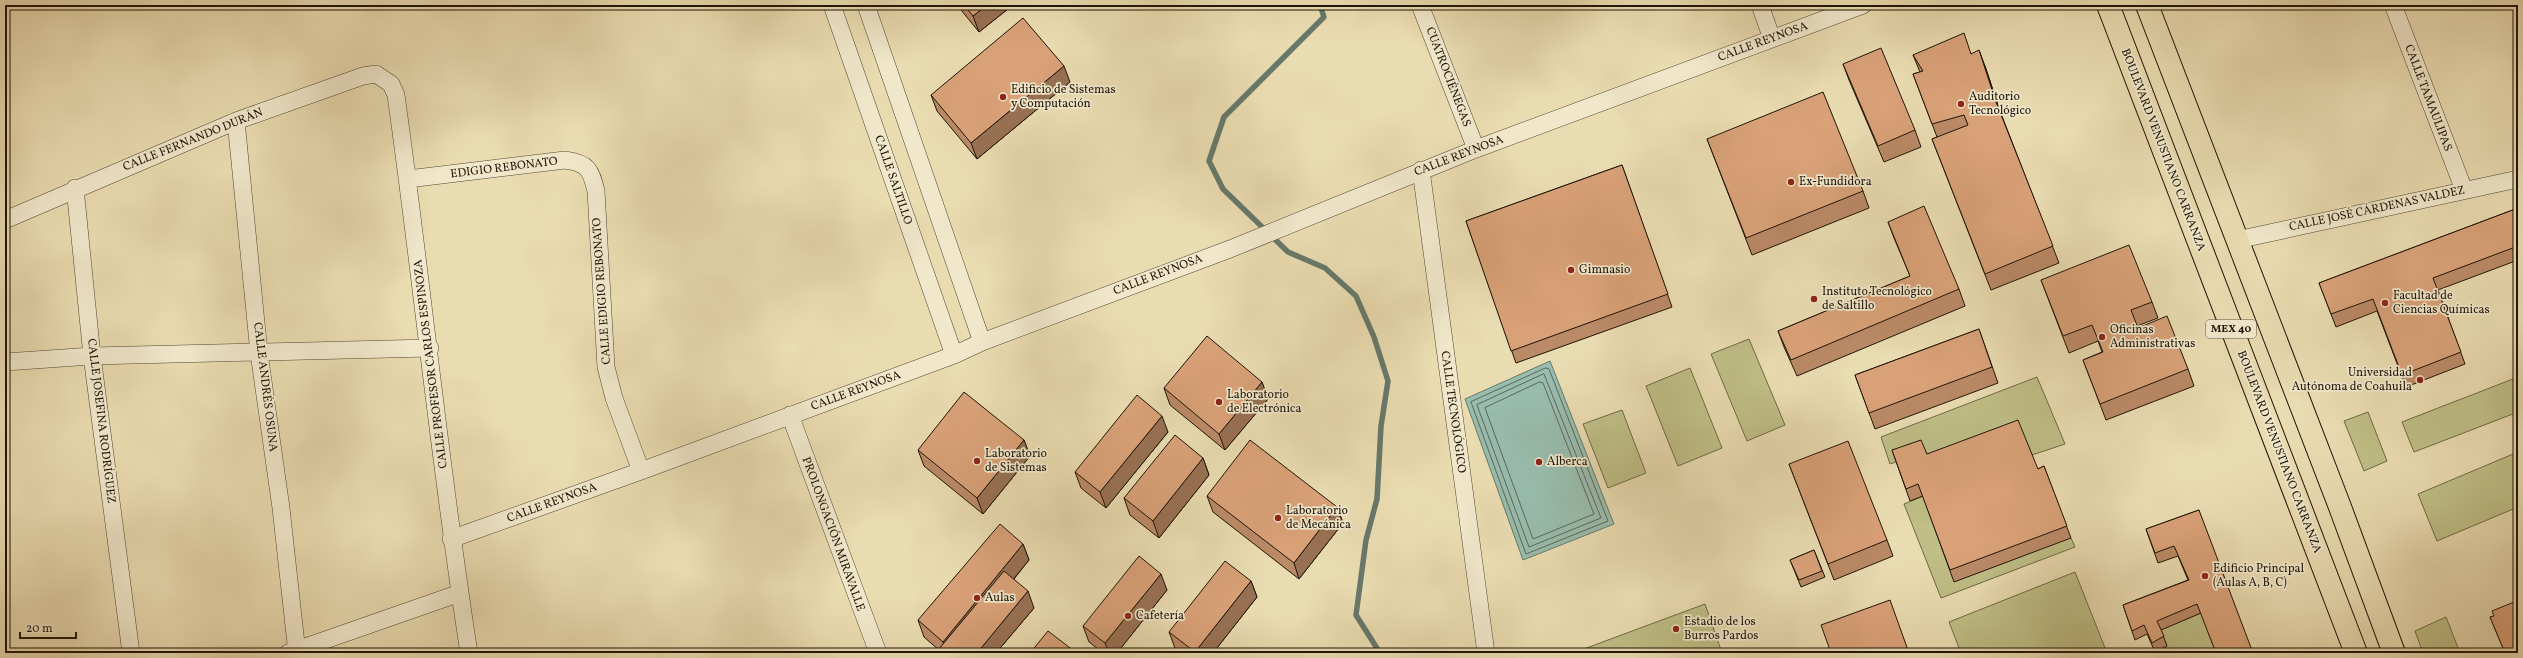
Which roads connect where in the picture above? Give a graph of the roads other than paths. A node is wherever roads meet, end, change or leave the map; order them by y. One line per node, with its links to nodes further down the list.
1 (832, 5): 24 (street, CALLE SALTILLO)
2 (866, 5): 21 (street)
3 (1420, 5): 12 (street, CUATROCIÉNEGAS)
4 (1760, 5): 9 (street)
5 (1863, 5): 9 (street, CALLE REYNOSA)
6 (2108, 5): 36 (main road, BOULEVARD VENUSTIANO CARRANZA / MEX 40)
7 (2147, 5): 20 (main road, MEX 40)
8 (2393, 5): 18 (street, CALLE TAMAULIPAS)
9 (1772, 39): 12 (street, CALLE REYNOSA)
10 (385, 78): 11 (street, CALLE FERNANDO DURÁN); 15 (street, CALLE PROFESOR CARLOS ESPINOZA)
11 (236, 121): 17 (street, CALLE FERNANDO DURÁN); 23 (street, CALLE ANDRÉS OSUNA)
12 (1476, 149): 13 (street, CALLE REYNOSA)
13 (1421, 170): 21 (street, CALLE REYNOSA); 35 (street, CALLE TECNOLÓGICO)
14 (593, 177): 15 (street, EDIGIO REBONATO); 28 (street, CALLE EDIGIO REBONATO)
15 (408, 179): 22 (street, CALLE PROFESOR CARLOS ESPINOZA)
16 (2518, 179): 18 (street, CALLE JOSÉ CÁRDENAS VALDEZ)
17 (75, 188): 19 (street, CALLE FERNANDO DURÁN); 25 (street, CALLE JOSEFINA RODRÍGUEZ)
18 (2464, 190): 20 (street, CALLE JOSÉ CÁRDENAS VALDEZ)
19 (5, 220)
20 (2237, 240): 37 (main road, MEX 40)
21 (982, 342): 24 (street, CALLE REYNOSA)
22 (430, 348): 23 (street); 29 (street, CALLE PROFESOR CARLOS ESPINOZA)
23 (259, 353): 25 (street); 31 (street, CALLE ANDRÉS OSUNA)
24 (954, 355): 27 (street, CALLE REYNOSA)
25 (92, 356): 26 (street); 32 (street, CALLE JOSEFINA RODRÍGUEZ)
26 (5, 362)
27 (790, 415): 28 (street, CALLE REYNOSA); 34 (street, PROLONGACIÓN MIRAVALLE)
28 (641, 471): 29 (street, CALLE REYNOSA)
29 (451, 539): 30 (street, CALLE PROFESOR CARLOS ESPINOZA)
30 (460, 593): 31 (street); 33 (street, CALLE PROFESOR CARLOS ESPINOZA)
31 (294, 652)
32 (131, 653)
33 (469, 653)
34 (878, 653)
35 (1486, 653)
36 (2356, 653)
37 (2394, 653)

